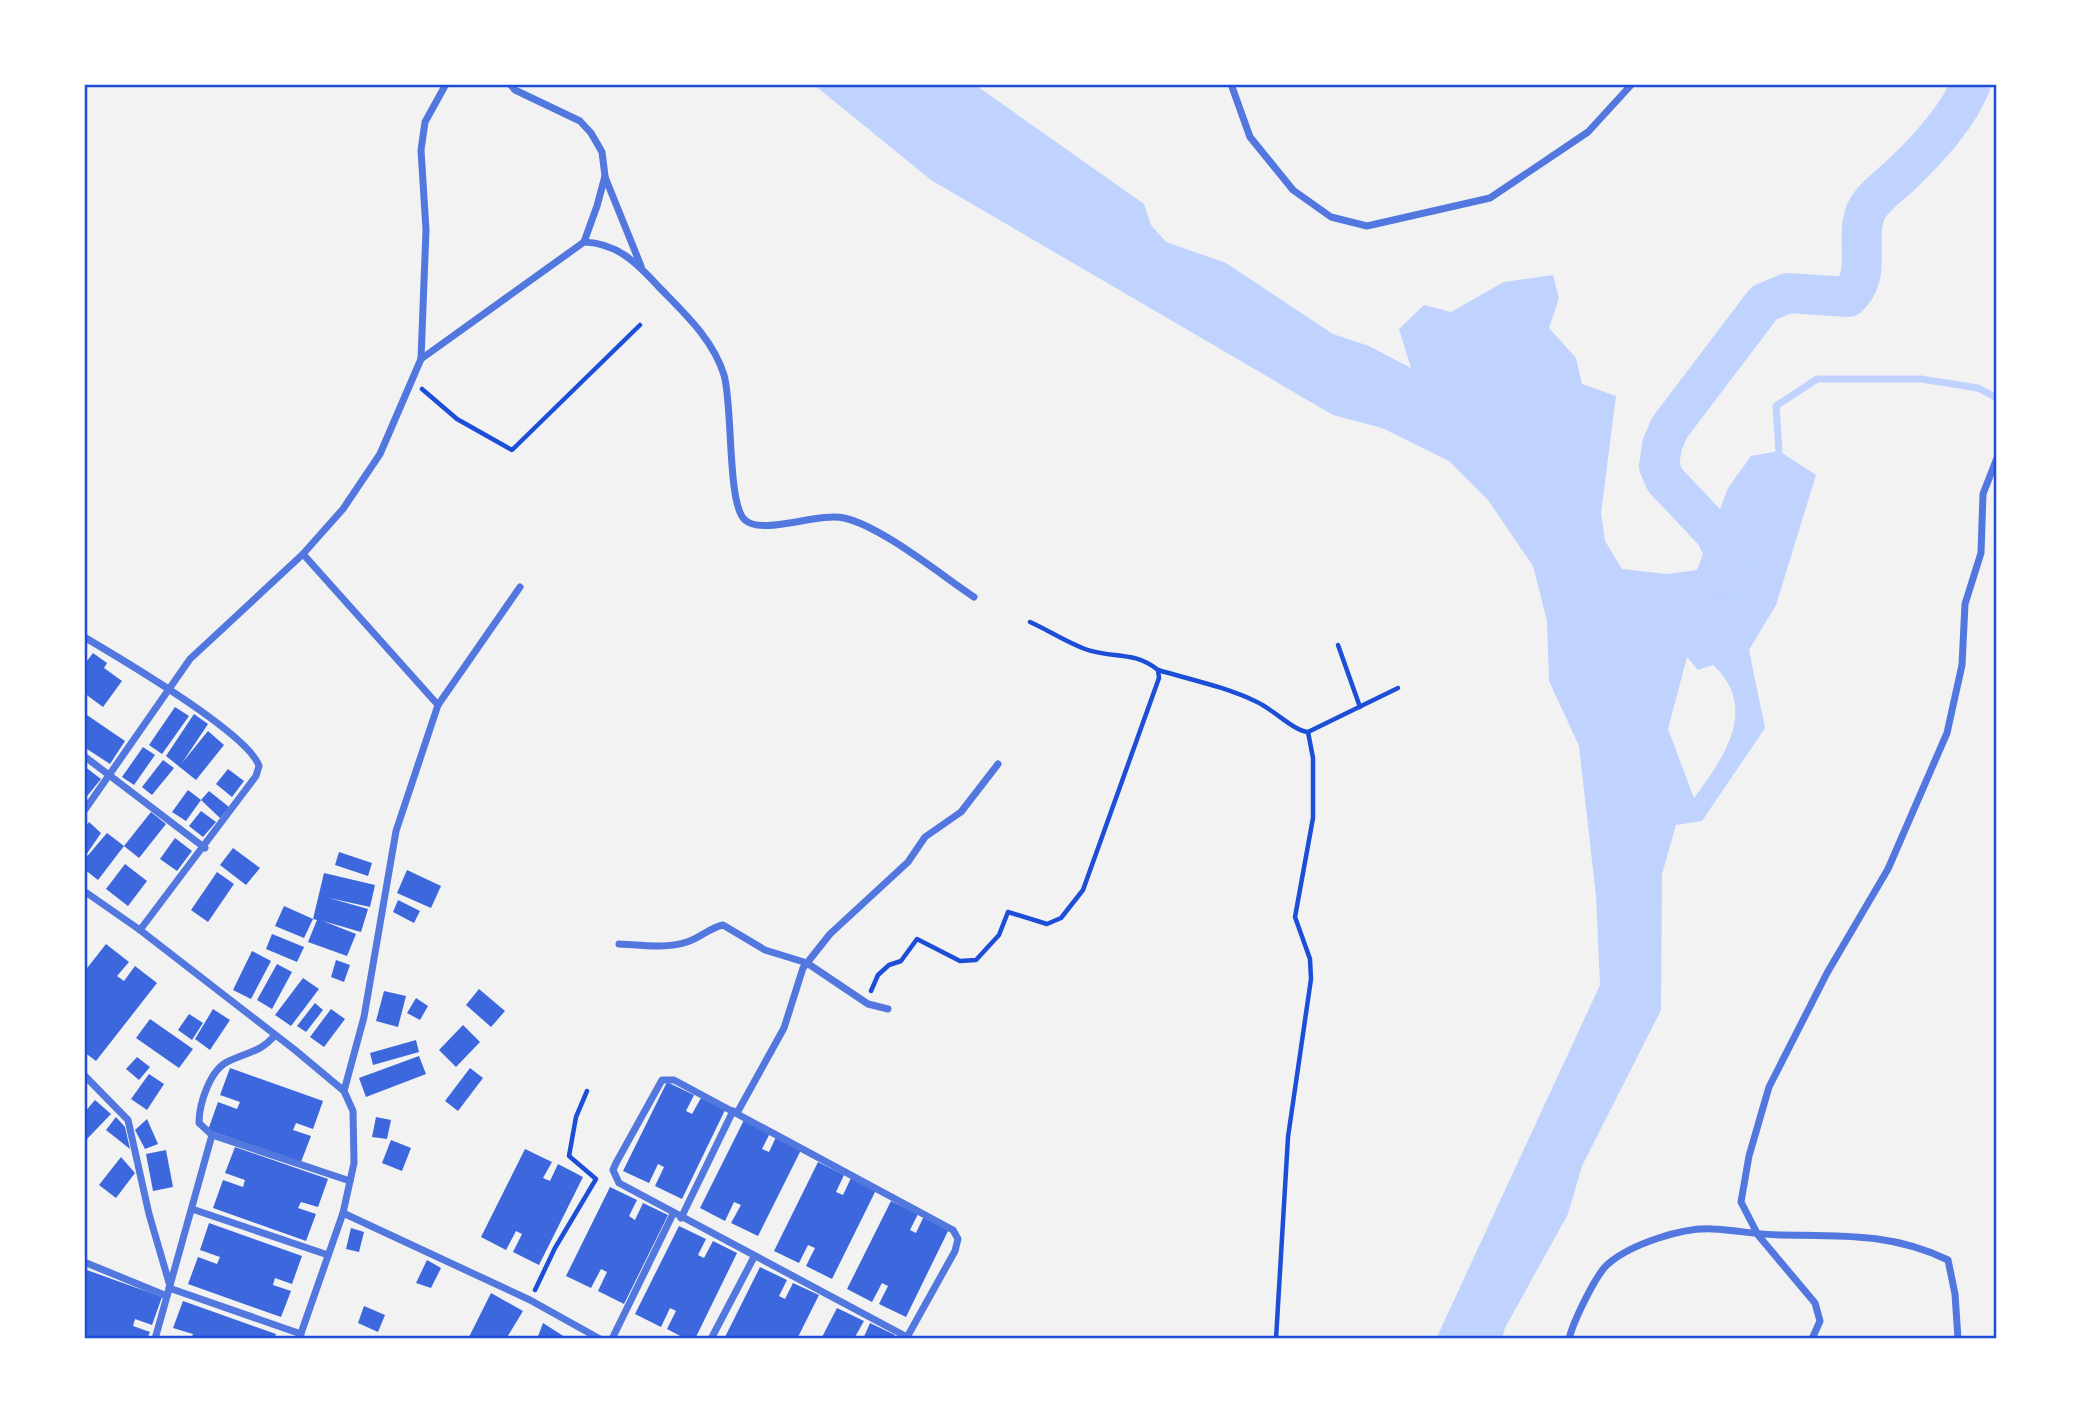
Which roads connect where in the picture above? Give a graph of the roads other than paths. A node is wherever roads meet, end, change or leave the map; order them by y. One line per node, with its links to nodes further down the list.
1 (446, 84): 8 (street)
2 (510, 84): 5 (street)
3 (1231, 84): 4 (street)
4 (1632, 84)
5 (605, 176): 6 (street); 7 (street)
6 (584, 242): 7 (street); 8 (street)
7 (642, 270): 12 (street)
8 (421, 359): 10 (street)
9 (1997, 458): 35 (street)
10 (303, 554): 14 (street); 15 (street)
11 (520, 587): 15 (street)
12 (974, 597)
13 (84, 636): 14 (street)
14 (170, 689): 18 (street); 20 (street)
15 (438, 705): 28 (street)
16 (84, 756): 18 (street)
17 (998, 764): 24 (street)
18 (111, 774): 19 (street); 20 (street)
19 (84, 811)
20 (205, 848): 22 (street)
21 (84, 891): 22 (street)
22 (140, 929): 26 (street)
23 (619, 944): 24 (street)
24 (807, 962): 25 (street); 29 (street)
25 (888, 1010)
26 (275, 1035): 28 (street); 30 (street)
27 (84, 1076): 39 (street)
28 (344, 1091): 31 (street)
29 (735, 1112): 34 (street); 34 (street); 41 (street)
30 (212, 1135): 31 (street); 32 (street)
31 (350, 1181): 33 (street)
32 (192, 1209): 36 (street); 39 (street)
33 (343, 1213): 36 (street); 43 (street)
34 (677, 1216): 37 (street); 44 (street)
35 (1758, 1235): 46 (street); 47 (street); 48 (street)
36 (328, 1255): 40 (street)
37 (754, 1257): 41 (street); 45 (street)
38 (84, 1262): 39 (street)
39 (168, 1290): 40 (street); 42 (street)
40 (300, 1336)
41 (906, 1338)
42 (155, 1339)
43 (600, 1339)
44 (612, 1339)
45 (711, 1339)
46 (1569, 1339)
47 (1812, 1339)
48 (1958, 1339)

